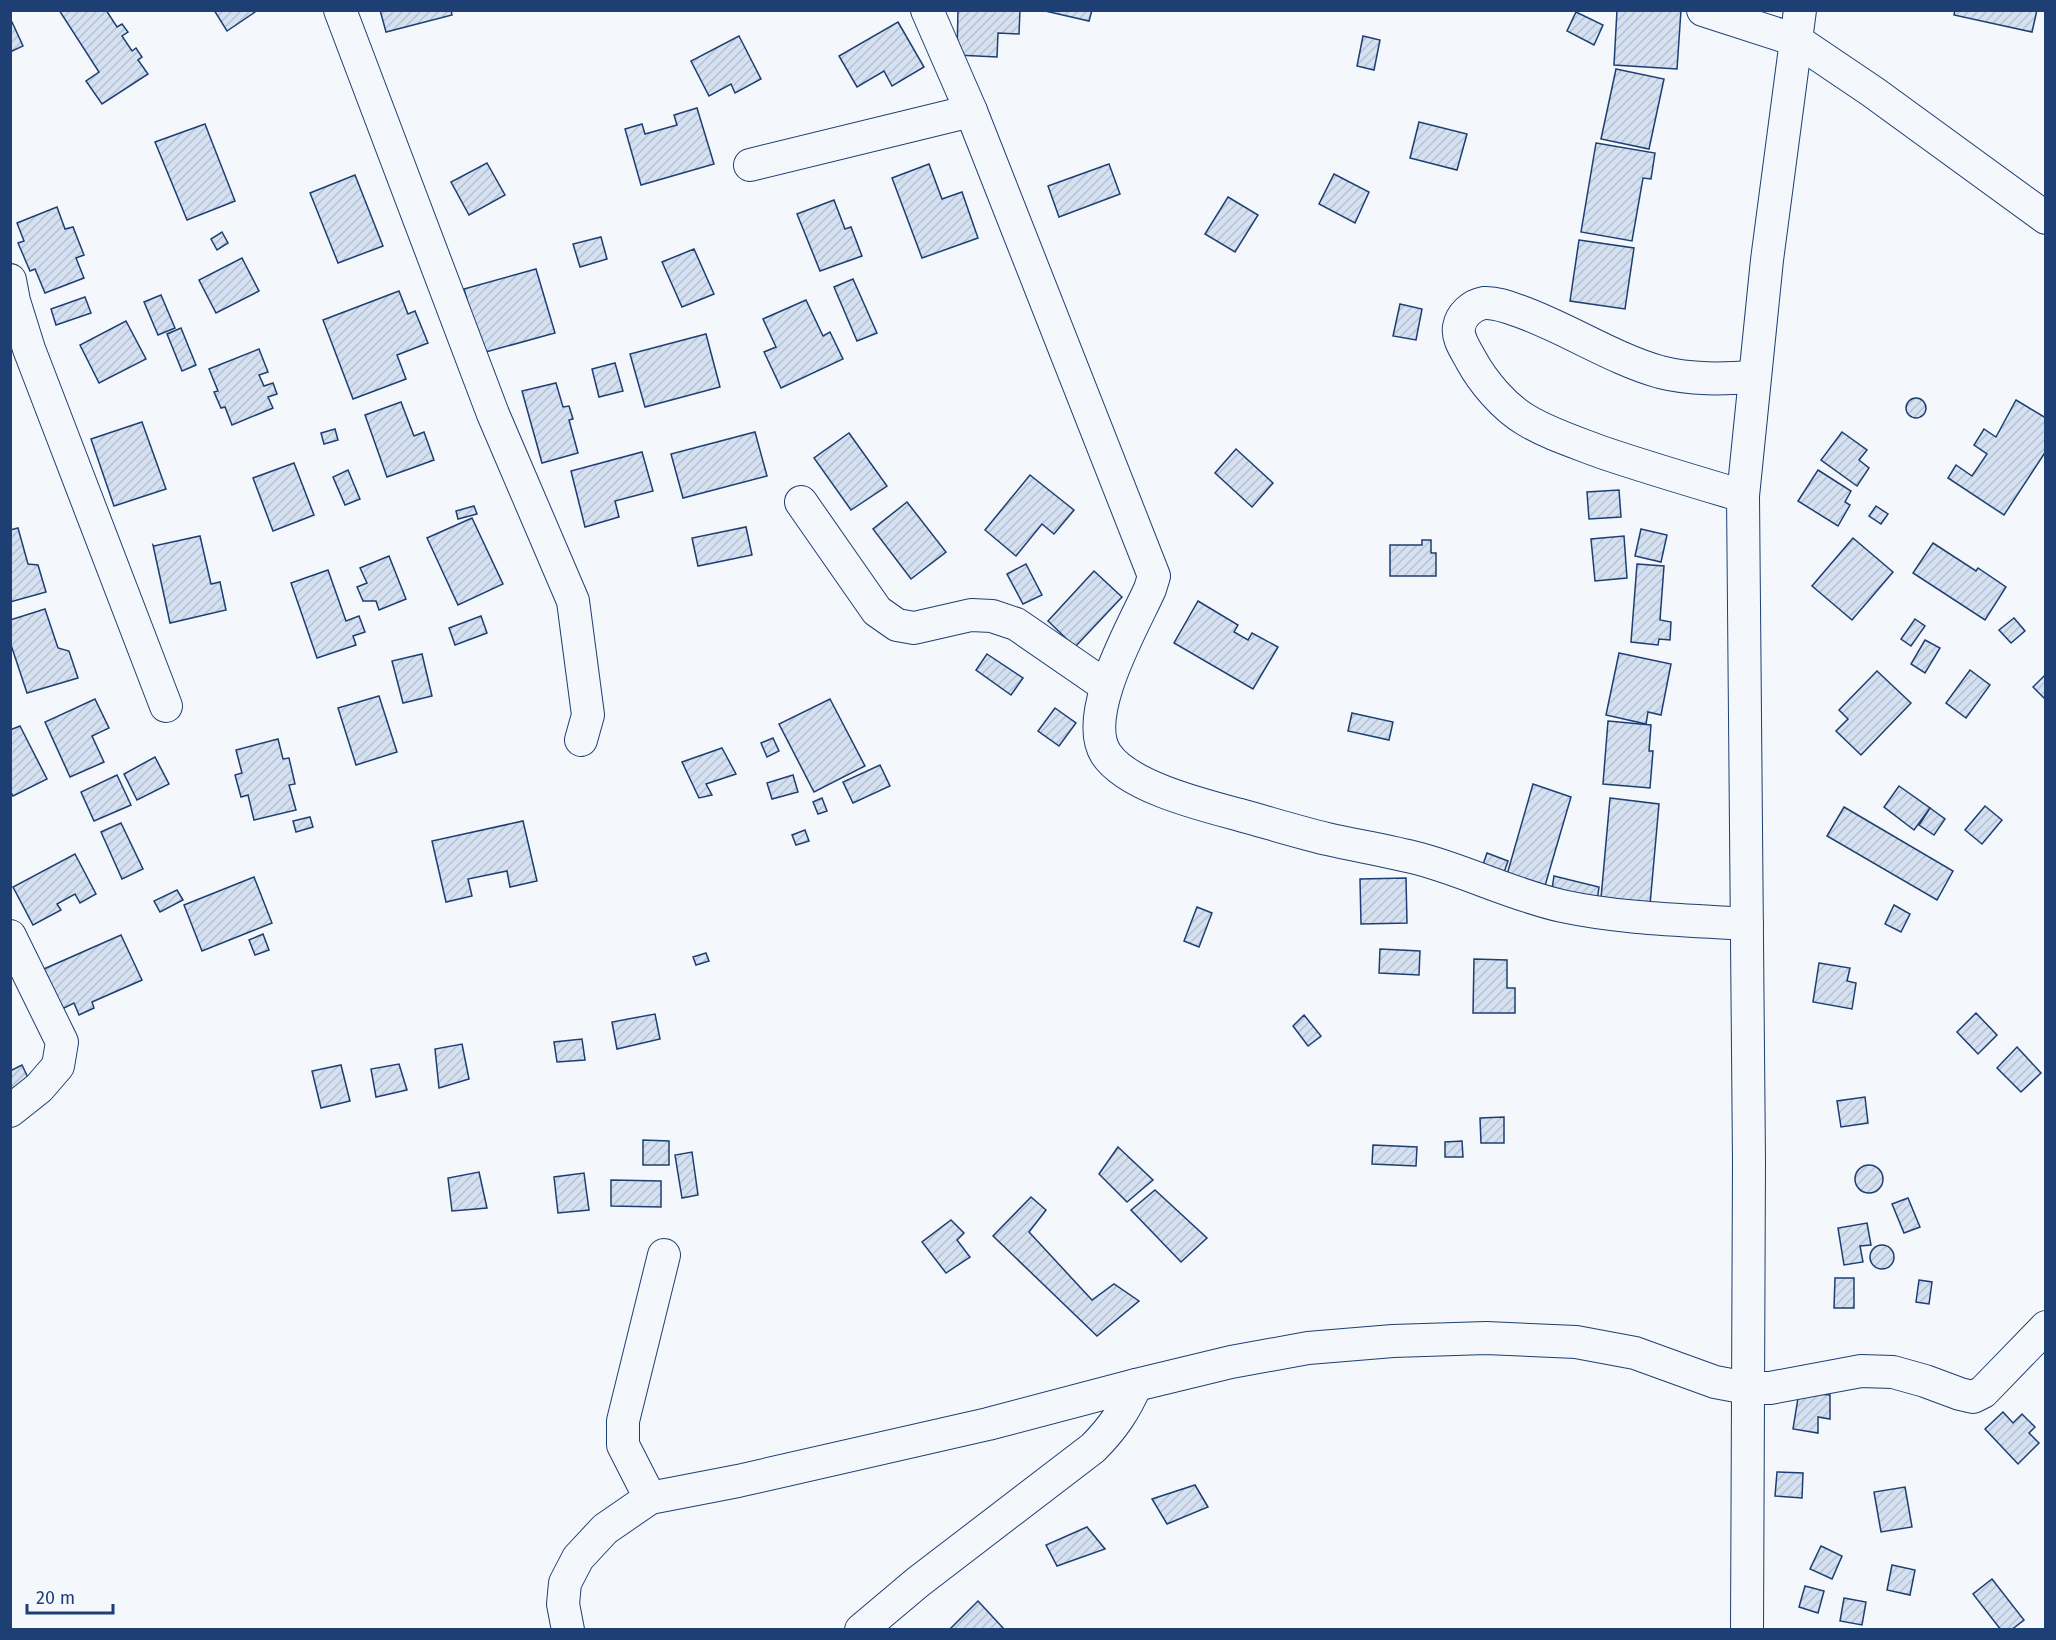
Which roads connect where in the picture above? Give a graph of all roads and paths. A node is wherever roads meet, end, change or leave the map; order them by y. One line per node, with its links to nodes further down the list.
1 (340, 10): 14 (street)
2 (927, 10): 5 (street)
3 (1703, 10): 4 (street)
4 (1798, 25): 7 (street); 9 (street)
5 (971, 111): 6 (street); 12 (street)
6 (750, 165)
7 (2046, 218)
8 (10, 280): 13 (street)
9 (1754, 377): 10 (street); 10 (street)
10 (1743, 496): 15 (street)
11 (801, 502): 12 (street)
12 (1106, 686): 15 (street)
13 (166, 706)
14 (582, 740)
15 (1747, 924): 21 (street)
16 (12, 940): 17 (street)
17 (10, 1111)
18 (664, 1256): 22 (street)
19 (2046, 1327): 21 (street)
20 (1136, 1384): 21 (street); 22 (street); 24 (street)
21 (1747, 1388): 25 (street)
22 (651, 1498): 23 (street)
23 (568, 1629)
24 (861, 1629)
25 (1747, 1629)

